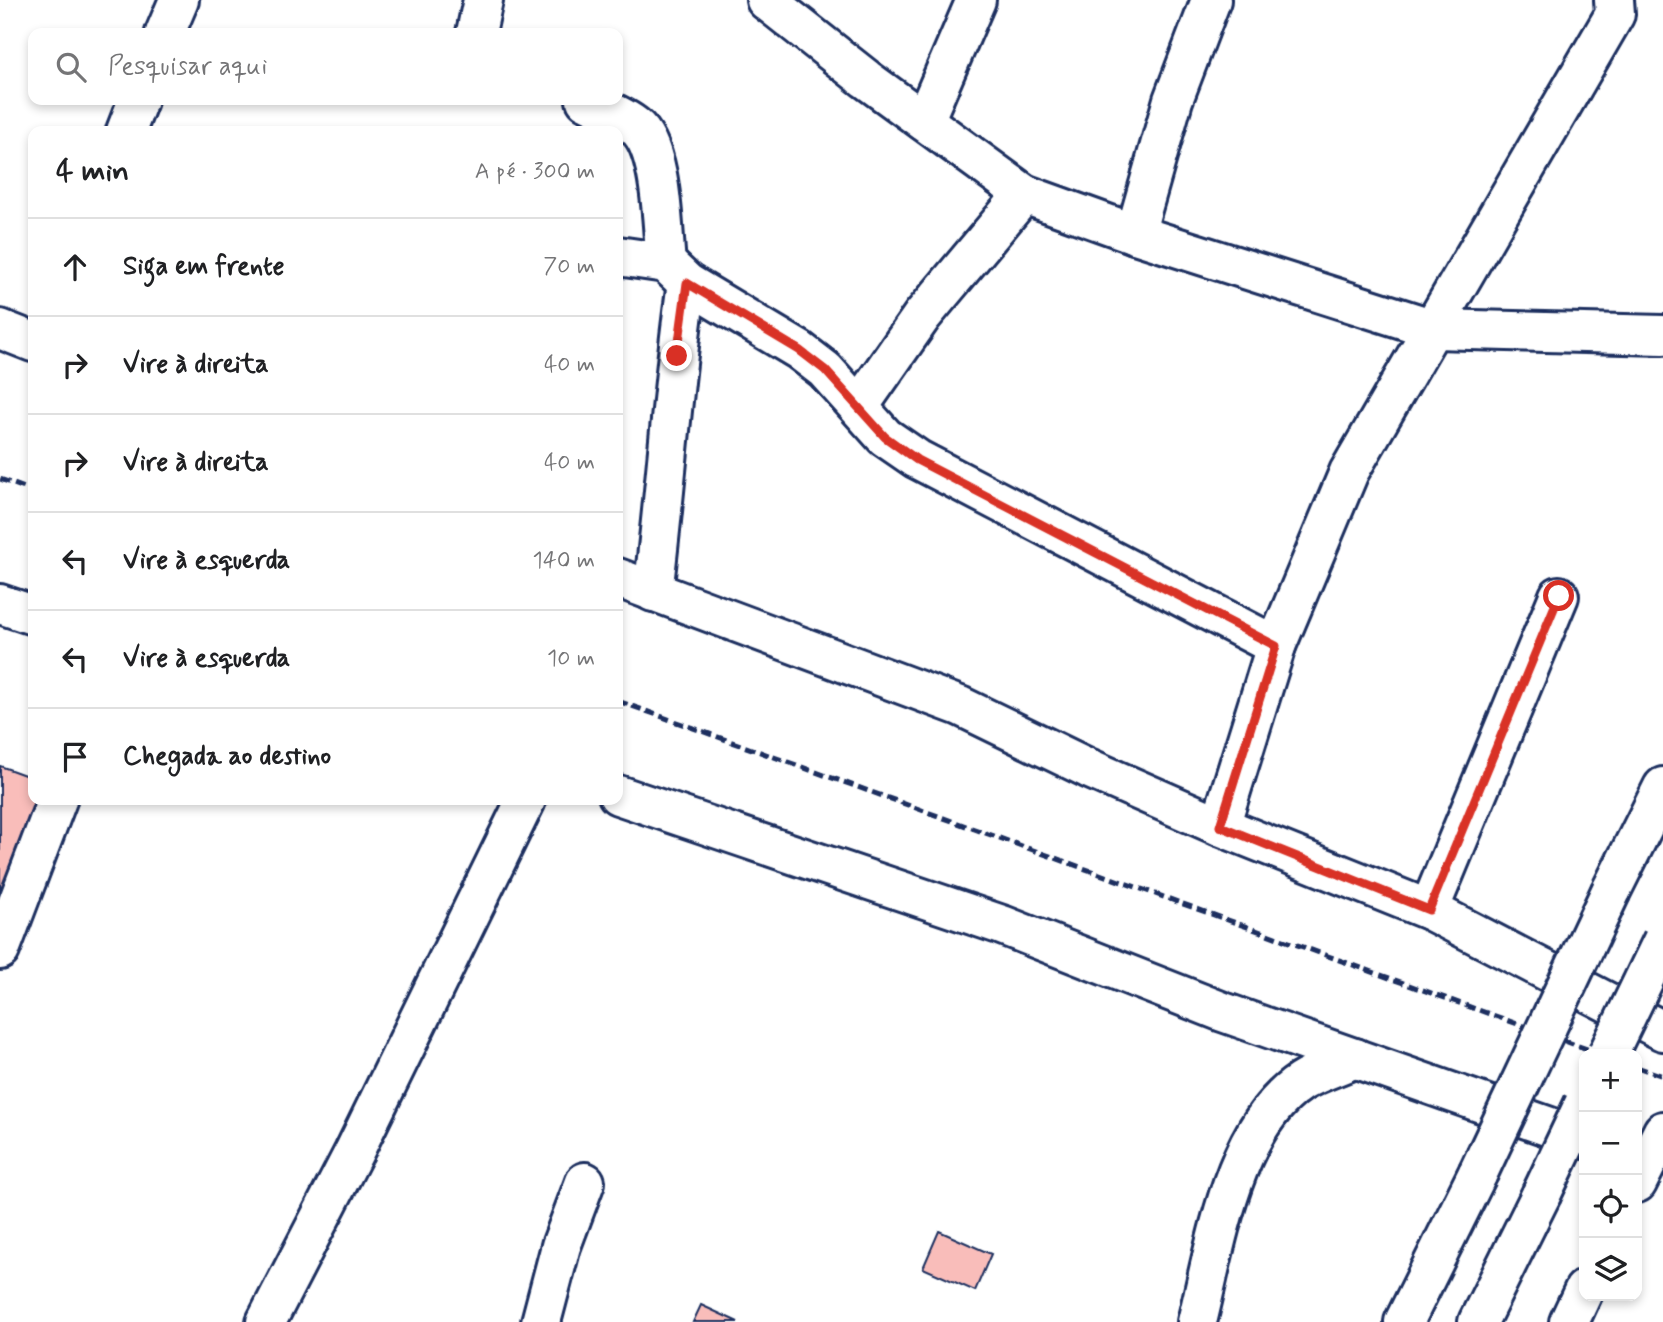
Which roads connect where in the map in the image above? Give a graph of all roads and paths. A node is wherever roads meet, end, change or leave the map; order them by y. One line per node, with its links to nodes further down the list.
1 (179, 0): 7 (street)
2 (483, 0): 8 (street)
3 (976, 0): 11 (street)
4 (1211, 0): 14 (street)
5 (779, 4): 11 (street)
6 (1617, 5): 18 (street)
7 (167, 28)
8 (477, 28)
9 (136, 105): 12 (street)
10 (596, 105): 16 (street)
11 (924, 121): 13 (street)
12 (128, 126)
13 (1024, 194): 14 (street); 21 (street)
14 (1135, 234): 18 (street)
15 (623, 257): 16 (street)
16 (677, 273): 21 (street); 23 (street)
17 (0, 328): 20 (street)
18 (1434, 329): 19 (street); 27 (street)
19 (1663, 335)
20 (28, 340)
21 (860, 405): 27 (street)
22 (623, 580): 23 (street)
23 (653, 592): 32 (street)
24 (1559, 596): 33 (street)
25 (0, 604): 26 (street)
26 (28, 613)
27 (1276, 646): 32 (street)
28 (1663, 787): 46 (street, bridge)
29 (623, 797): 38 (street)
30 (55, 805): 35 (street)
31 (524, 805): 43 (street)
32 (1220, 826): 33 (street)
33 (1429, 910): 36 (street)
34 (1663, 940): 37 (street, bridge)
35 (0, 950)
36 (1663, 1031)
37 (1610, 1049)
38 (1355, 1058): 40 (street); 45 (street)
39 (1580, 1112): 47 (street, bridge)
40 (1579, 1137)
41 (585, 1182): 44 (street)
42 (1579, 1301): 48 (street)
43 (266, 1322)
44 (541, 1322)
45 (1197, 1322)
46 (1404, 1322)
47 (1478, 1322)
48 (1569, 1322)

